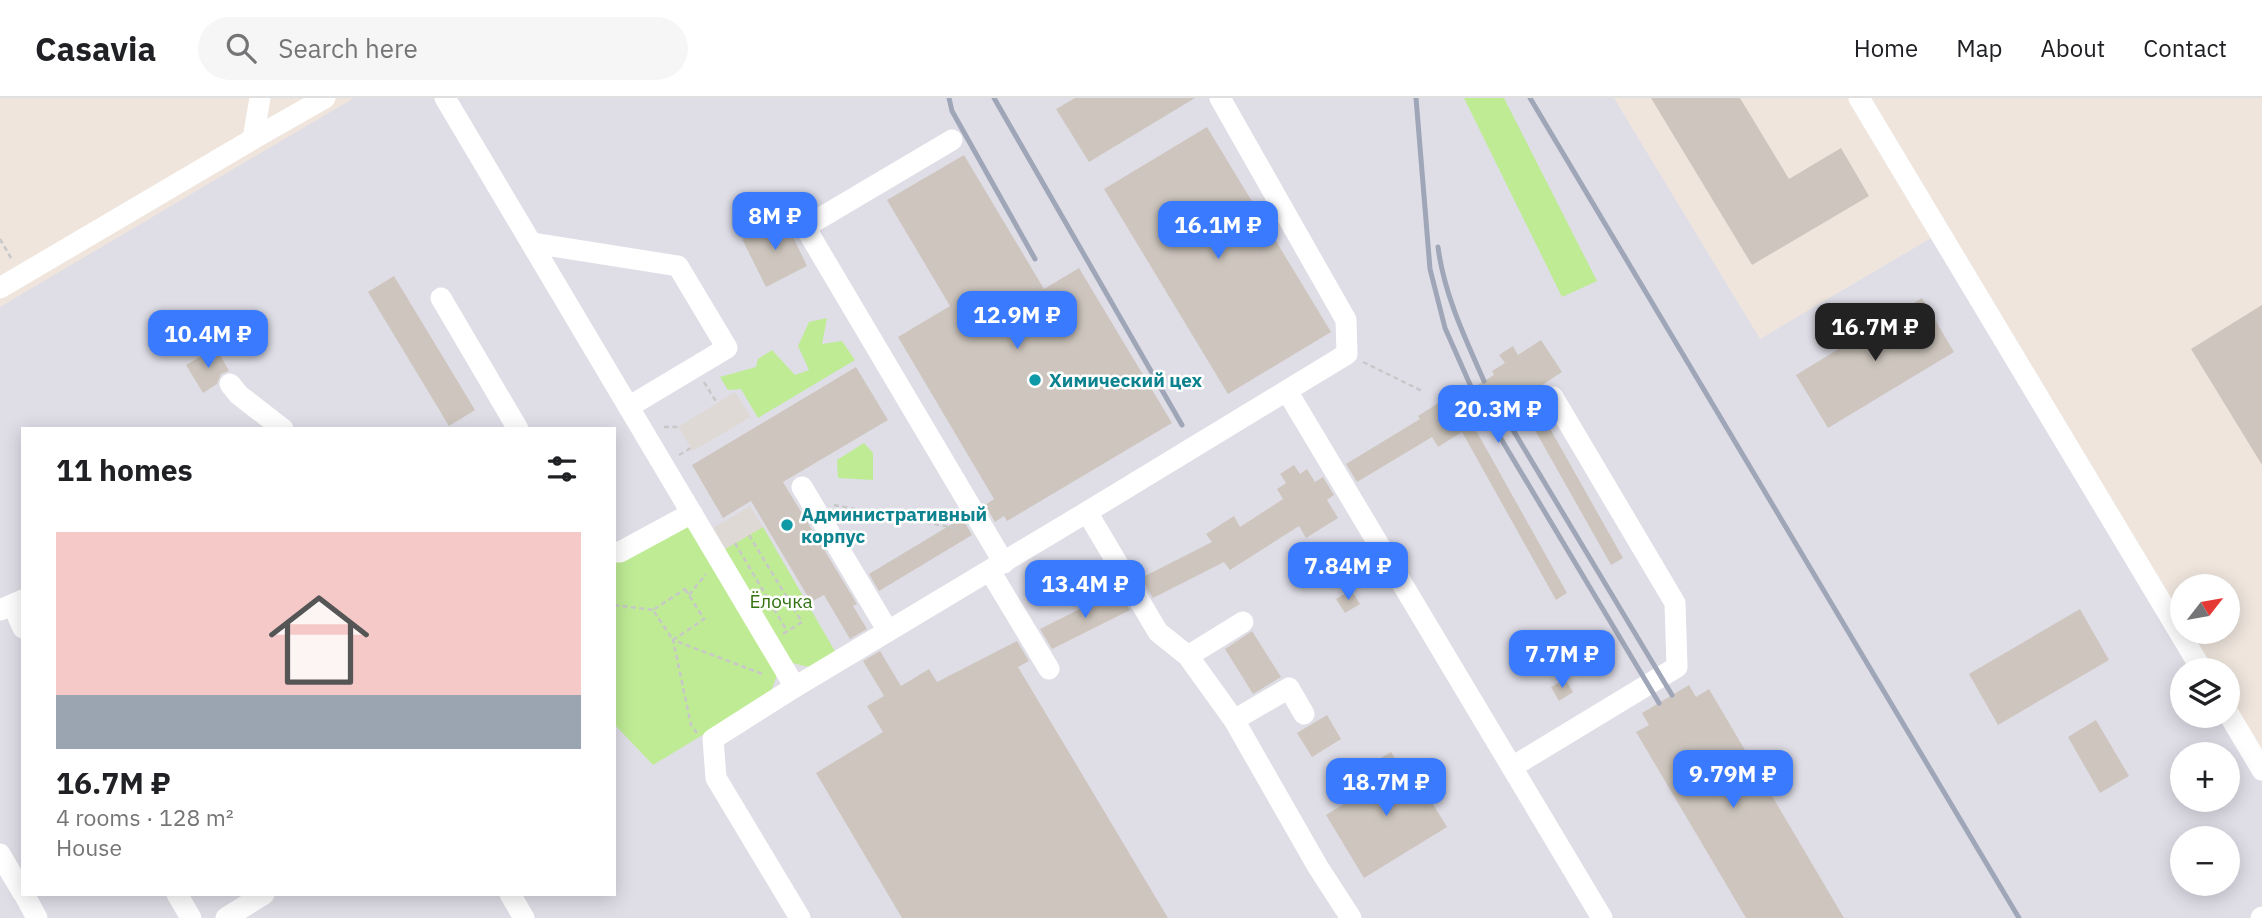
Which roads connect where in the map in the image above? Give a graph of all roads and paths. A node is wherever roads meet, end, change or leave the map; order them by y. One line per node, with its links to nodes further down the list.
1 (260, 98): 6 (street)
2 (325, 98): 6 (street)
3 (445, 98): 9 (street)
4 (1220, 98): 13 (street)
5 (1858, 98): 41 (street)
6 (253, 139): 10 (street)
7 (952, 140): 26 (street)
8 (0, 239): 10 (path)
9 (533, 243): 14 (street); 20 (street)
10 (21, 276): 11 (street)
11 (0, 288)
12 (441, 298): 22 (street)
13 (1347, 354): 16 (street); 17 (path)
14 (695, 367): 19 (path); 20 (street)
15 (230, 384): 21 (street)
16 (1287, 391): 24 (street); 48 (street)
17 (1422, 391)
18 (1553, 397): 48 (street)
19 (717, 403)
20 (630, 406): 25 (street)
21 (280, 427)
22 (517, 427)
23 (806, 494): 26 (path); 37 (street)
24 (1087, 512): 30 (street); 40 (street)
25 (692, 513): 29 (street); 39 (street)
26 (987, 534): 30 (street)
27 (749, 535): 36 (path)
28 (735, 543): 36 (path)
29 (616, 552)
30 (997, 567): 37 (street); 42 (street)
31 (12, 605): 35 (street)
32 (616, 605): 33 (path)
33 (653, 610): 38 (path); 38 (path)
34 (1243, 622): 40 (street)
35 (21, 624)
36 (787, 631): 39 (path)
37 (888, 631): 43 (street)
38 (673, 640): 43 (path); 47 (path)
39 (768, 642): 43 (street)
40 (1188, 656): 45 (street)
41 (2195, 658)
42 (1049, 669)
43 (794, 687): 47 (street)
44 (1304, 714): 45 (street)
45 (1234, 720): 61 (street)
46 (2237, 728): 49 (street)
47 (713, 738): 60 (street)
48 (1512, 767): 62 (street)
49 (2262, 770)
50 (0, 854): 51 (street)
51 (21, 890)
52 (25, 896): 56 (street)
53 (178, 896): 57 (street)
54 (261, 896): 58 (street)
55 (511, 896): 59 (street)
56 (37, 918)
57 (191, 918)
58 (226, 918)
59 (524, 918)
60 (800, 918)
61 (1351, 918)
62 (1602, 918)

